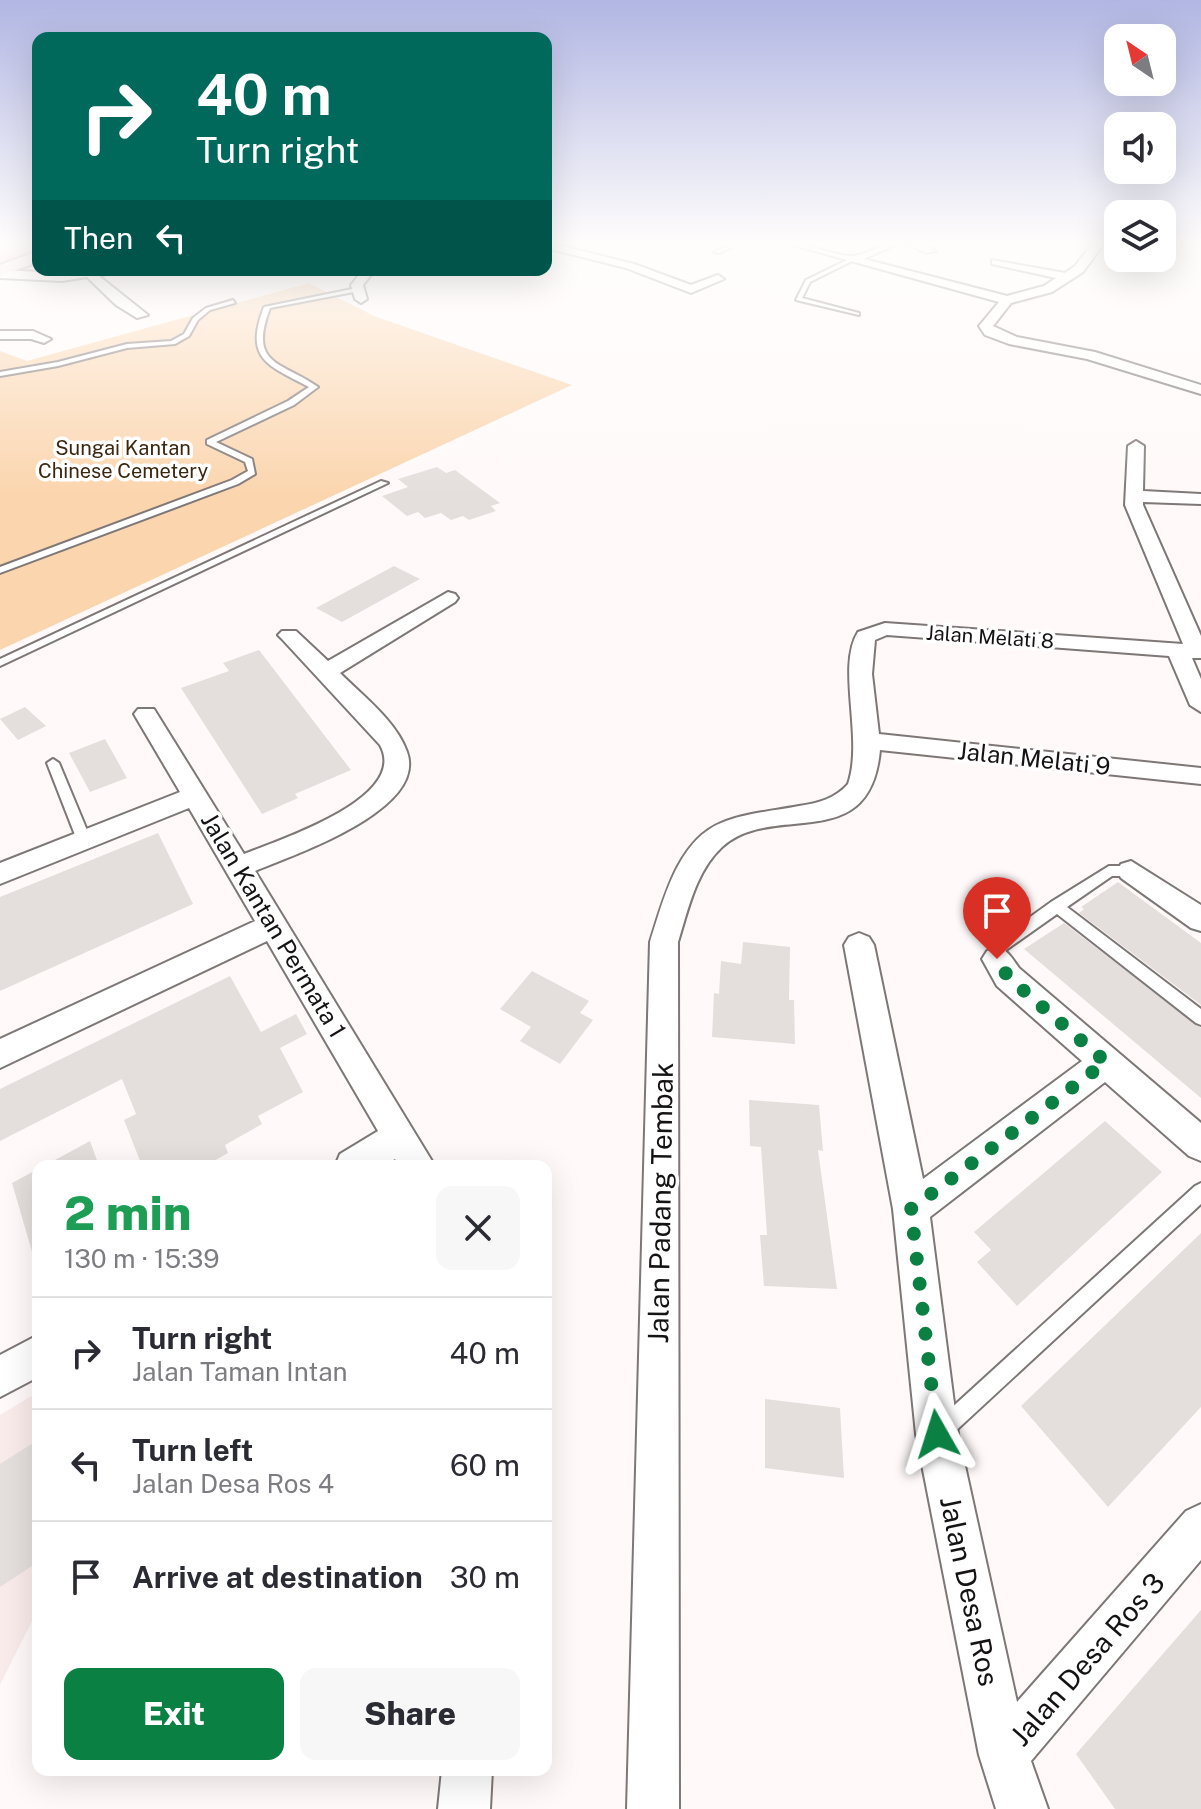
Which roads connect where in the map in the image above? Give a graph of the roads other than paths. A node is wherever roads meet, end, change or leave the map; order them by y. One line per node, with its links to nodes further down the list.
1 (191, 326): 6 (lane)
2 (263, 326): 12 (lane)
3 (986, 326): 7 (street)
4 (0, 335): 5 (street)
5 (44, 339)
6 (0, 374)
7 (1201, 390)
8 (1136, 446): 10 (street)
9 (384, 483): 16 (lane)
10 (1136, 496): 11 (street); 15 (street)
11 (1201, 499)
12 (0, 570)
13 (448, 598): 17 (street)
14 (289, 635): 17 (street)
15 (1192, 651): 18 (street); 20 (street, Jalan Melati 8)
16 (0, 663)
17 (326, 672): 25 (street)
18 (1201, 705)
19 (146, 714): 23 (street, Jalan Kantan Permata 1)
20 (866, 730): 22 (street, Jalan Melati 9); 47 (street, Jalan Padang Tembak)
21 (53, 763): 24 (lane)
22 (1201, 776)
23 (196, 795): 24 (street); 25 (street, Jalan Kantan Permata 1)
24 (84, 840): 27 (street)
25 (239, 867): 30 (street, Jalan Kantan Permata 1)
26 (1131, 871): 28 (lane); 29 (street)
27 (0, 874)
28 (1056, 906): 32 (lane); 33 (lane)
29 (1201, 920)
30 (274, 925): 34 (street); 36 (street, Jalan Kantan Permata 1)
31 (859, 945): 41 (street, Jalan Desa Ros)
32 (997, 959): 35 (street)
33 (1201, 1018)
34 (0, 1054)
35 (1106, 1062): 37 (street); 41 (street)
36 (401, 1136): 38 (street); 39 (street, Jalan Kantan Permata 1)
37 (1201, 1145)
38 (362, 1160)
39 (415, 1160)
40 (1201, 1192): 42 (lane)
41 (911, 1209): 42 (street, Jalan Desa Ros)
42 (937, 1434): 44 (street, Jalan Desa Ros)
43 (1201, 1526): 44 (street, Jalan Desa Ros 3)
44 (1004, 1755): 48 (street, Jalan Desa Ros)
45 (467, 1776): 46 (street)
46 (464, 1809)
47 (653, 1809)
48 (1022, 1809)

